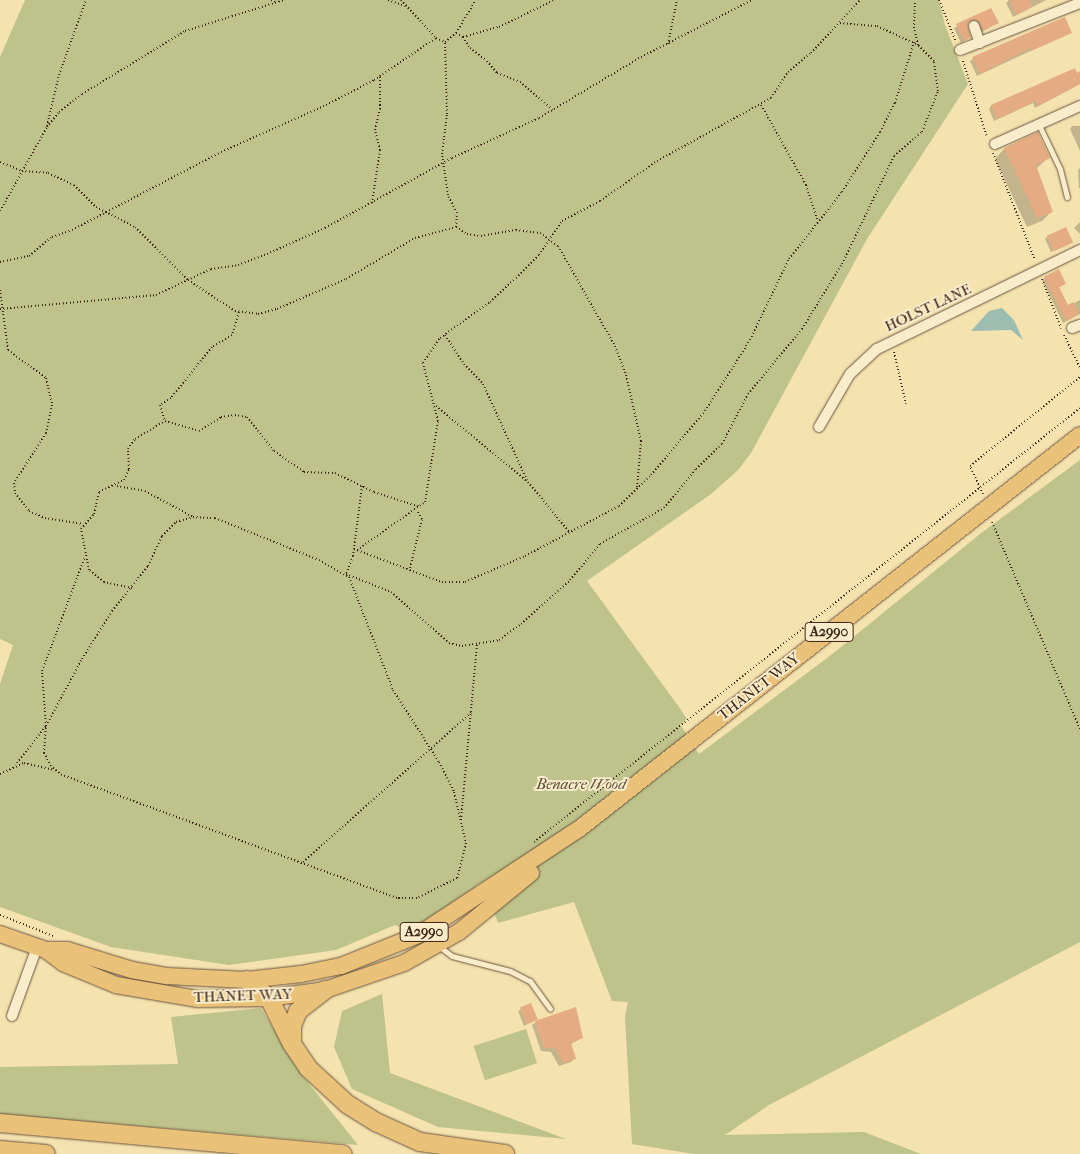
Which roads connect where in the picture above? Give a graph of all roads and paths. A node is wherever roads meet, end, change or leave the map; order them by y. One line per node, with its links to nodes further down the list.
1 (86, 0): 32 (path)
2 (271, 0): 13 (path)
3 (284, 0): 13 (path)
4 (388, 0): 15 (path)
5 (401, 0): 15 (path)
6 (476, 0): 18 (path)
7 (554, 0): 19 (path)
8 (677, 0): 24 (path)
9 (752, 0): 24 (path)
10 (860, 0): 16 (path)
11 (914, 0): 25 (path)
12 (939, 0): 26 (path)
13 (276, 2): 32 (path)
14 (1080, 3): 23 (street)
15 (407, 7): 20 (path)
16 (840, 24): 22 (path); 28 (path)
17 (974, 26): 23 (street)
18 (456, 33): 19 (path); 21 (path)
19 (463, 37): 30 (path)
20 (436, 38): 21 (path); 27 (path)
21 (445, 42): 35 (path)
22 (914, 42): 25 (path); 41 (path)
23 (980, 43): 26 (street)
24 (668, 44): 30 (path)
25 (918, 45): 77 (path)
26 (959, 49): 46 (path)
27 (380, 76): 38 (path); 40 (path)
28 (761, 105): 41 (path); 43 (path)
29 (1080, 106): 31 (street)
30 (553, 110): 35 (path)
31 (1039, 125): 33 (street); 37 (lane)
32 (47, 127): 36 (path)
33 (995, 144)
34 (0, 162): 36 (path)
35 (443, 163): 38 (path); 42 (path)
36 (22, 171): 39 (path); 40 (path)
37 (1067, 197)
38 (372, 203): 47 (path)
39 (0, 211)
40 (104, 212): 45 (path); 47 (path)
41 (818, 220): 65 (path)
42 (456, 227): 43 (path); 50 (path)
43 (550, 237): 51 (path); 65 (path)
44 (1080, 250): 46 (street, HOLST LANE)
45 (0, 262)
46 (1039, 271): 52 (street, HOLST LANE); 53 (path)
47 (188, 280): 49 (path); 50 (path)
48 (0, 290): 49 (path)
49 (1, 309): 70 (path)
50 (239, 312): 58 (path)
51 (445, 335): 56 (path); 61 (path)
52 (892, 342): 55 (path); 59 (street, HOLST LANE)
53 (1080, 368)
54 (1080, 377): 64 (path)
55 (906, 404)
56 (436, 406): 61 (path); 66 (path)
57 (1080, 408): 64 (path)
58 (165, 421): 62 (path); 63 (path)
59 (819, 427)
60 (1080, 435): 67 (main road, THANET WAY / A2990)
61 (528, 482): 71 (path)
62 (117, 486): 69 (path); 70 (path)
63 (362, 486): 66 (path); 72 (path)
64 (981, 488): 67 (path); 87 (path)
65 (637, 489): 71 (path)
66 (420, 507): 68 (path)
67 (987, 508): 80 (path); 86 (main road, THANET WAY / A2990)
68 (416, 510): 72 (path); 74 (path)
69 (192, 517): 75 (path); 76 (path)
70 (82, 524): 73 (path)
71 (570, 533): 74 (path)
72 (356, 550): 74 (path); 75 (path)
73 (84, 559): 76 (path); 79 (path)
74 (410, 568)
75 (346, 574): 77 (path); 81 (path)
76 (132, 588): 79 (path)
77 (477, 645): 78 (path)
78 (471, 713): 81 (path); 85 (path)
79 (46, 726): 82 (path); 83 (path)
80 (1080, 729)
81 (431, 750): 85 (path); 88 (path)
82 (17, 764): 83 (path); 84 (path)
83 (57, 771): 88 (path)
84 (0, 774)
85 (460, 823): 88 (path)
86 (579, 829): 92 (main road, THANET WAY / A2990); 93 (main road, THANET WAY / A2990)
87 (531, 844)
88 (303, 862)
89 (0, 915): 91 (path)
90 (0, 934): 91 (main road, THANET WAY / A2990)
91 (46, 944): 93 (main road, THANET WAY / A2990); 95 (main road, THANET WAY / A2990); 97 (street)
92 (438, 945): 94 (main road, THANET WAY / A2990); 96 (lane)
93 (247, 980): 95 (highway)
94 (325, 990): 95 (main road, THANET WAY / A2990); 98 (highway)
95 (270, 998): 98 (highway)
96 (550, 1009)
97 (12, 1016)
98 (292, 1044): 103 (highway)
99 (0, 1123): 102 (highway)
100 (0, 1150): 101 (highway)
101 (46, 1154)
102 (343, 1154)
103 (505, 1154)

